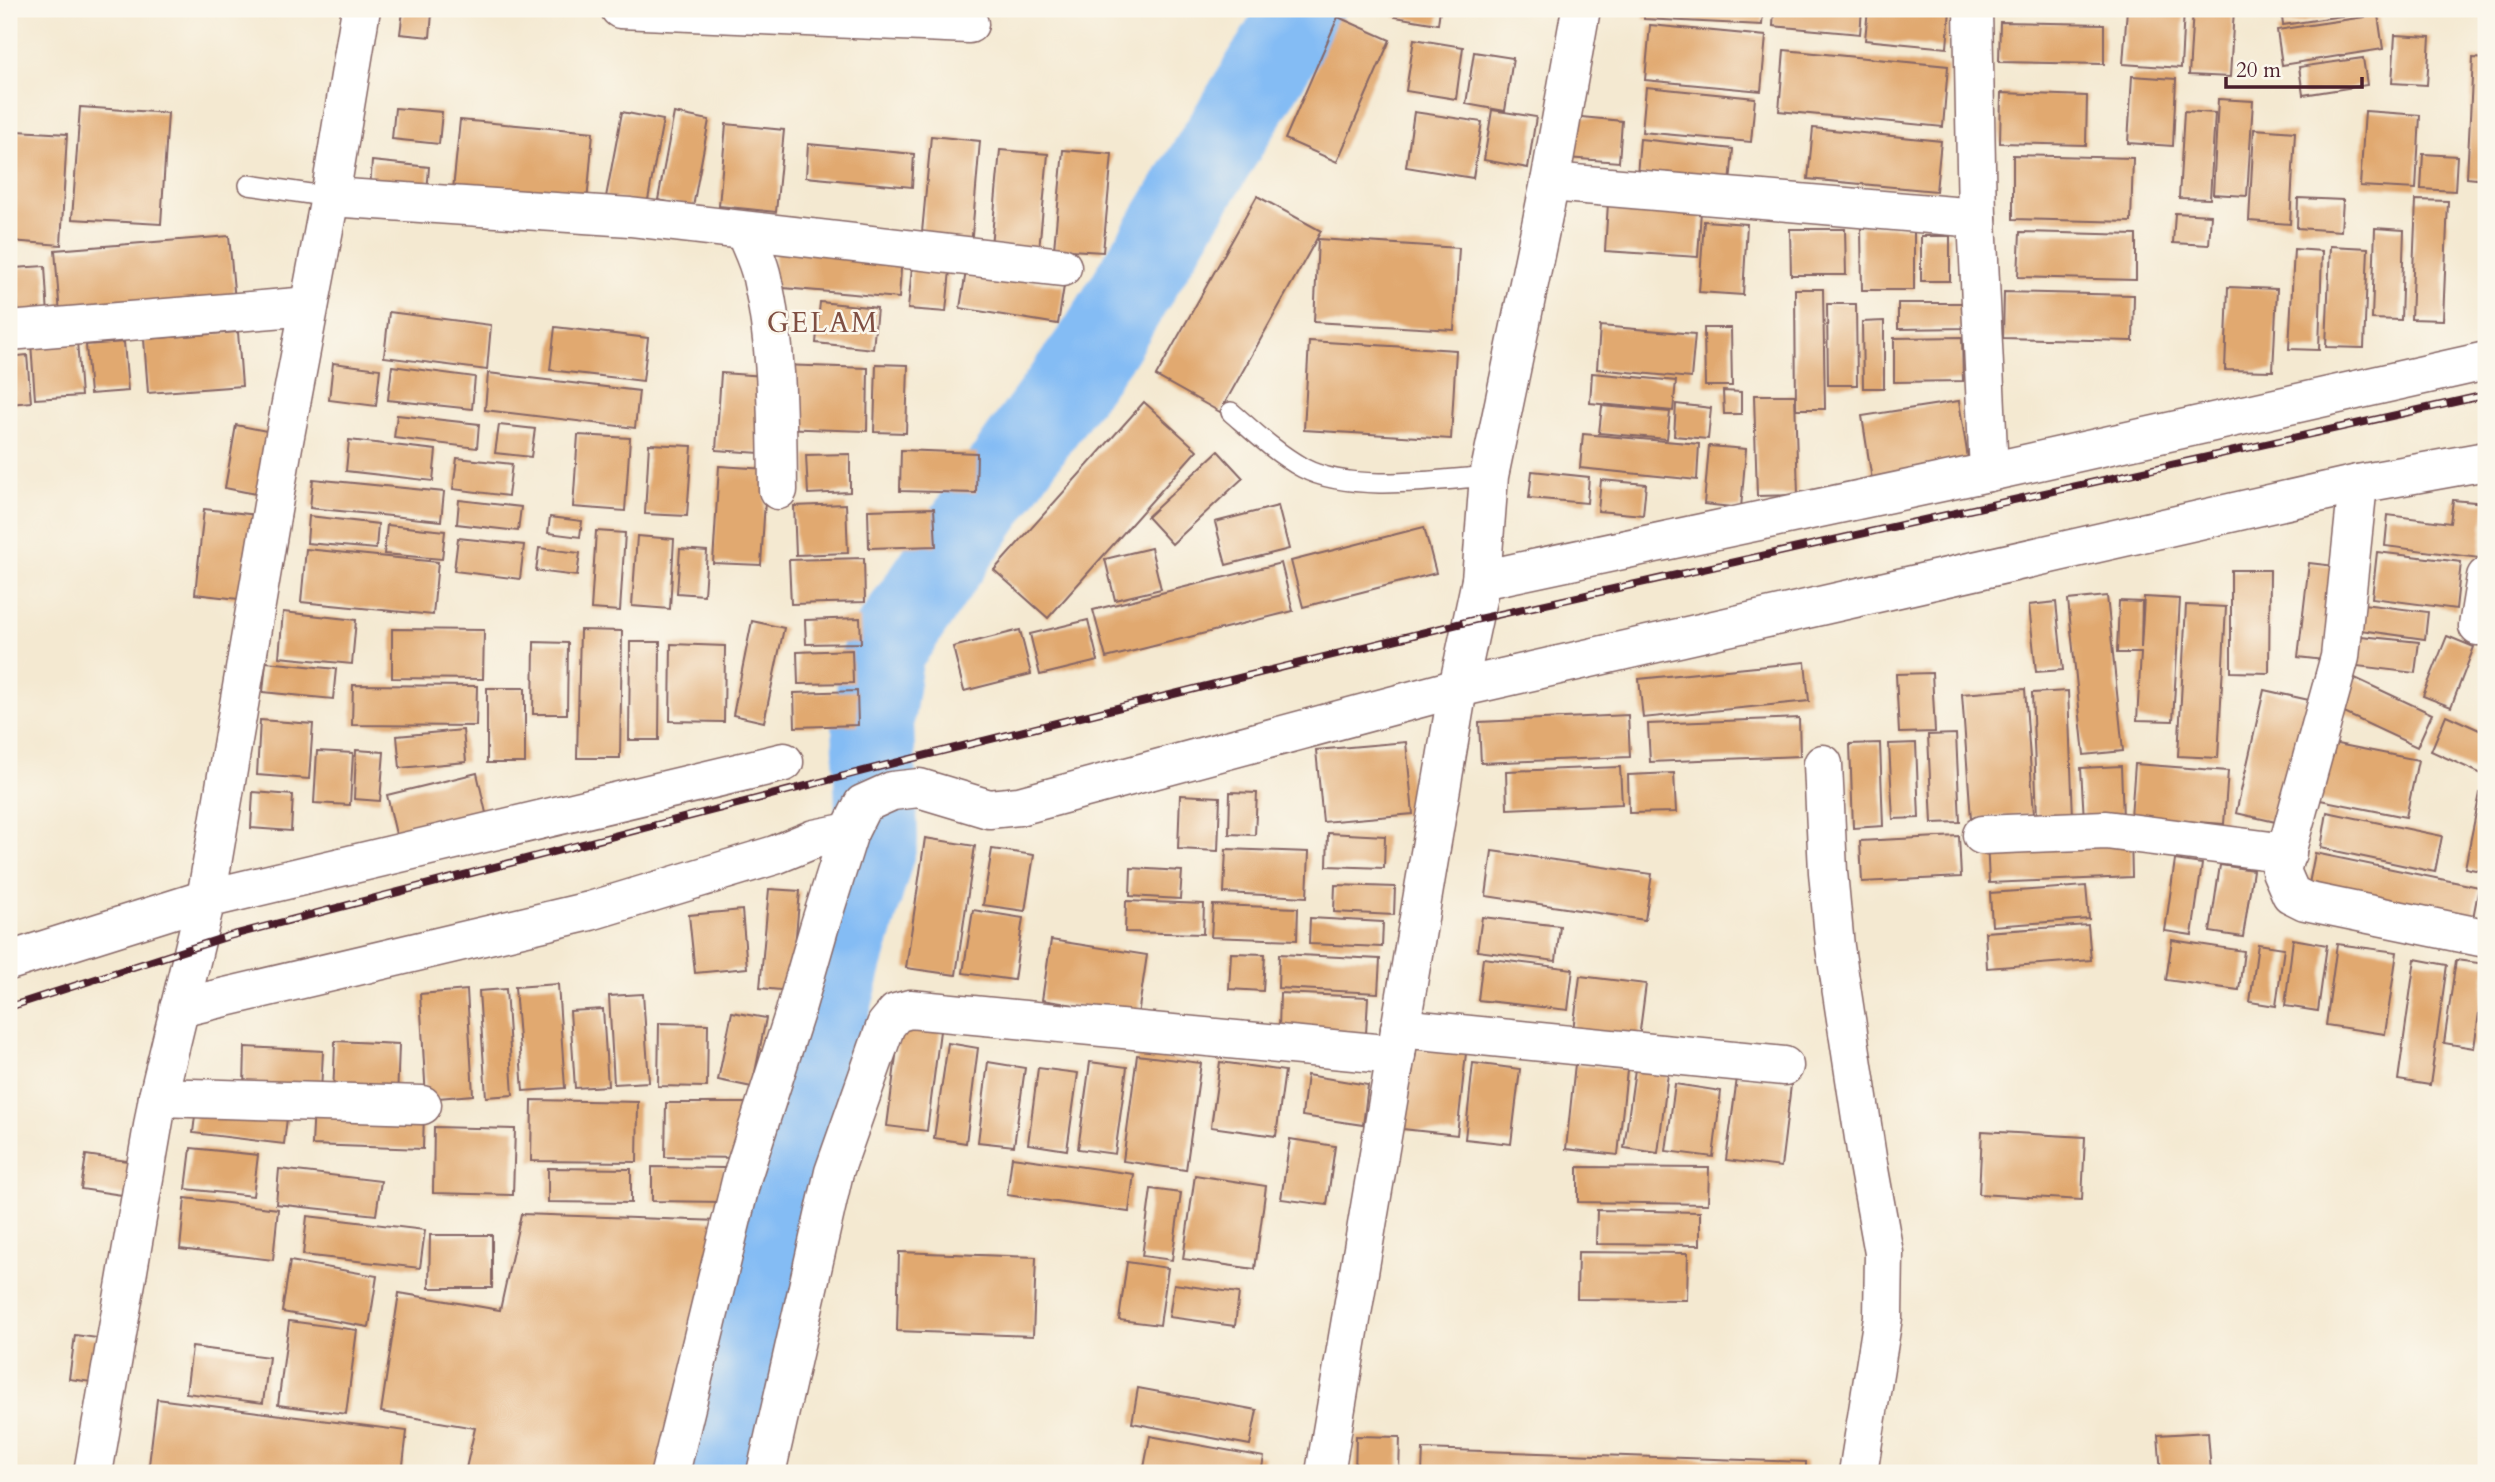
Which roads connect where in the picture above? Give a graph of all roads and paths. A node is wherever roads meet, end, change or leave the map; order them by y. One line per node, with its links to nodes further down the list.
1 (362, 9): 8 (street)
2 (620, 9): 5 (street)
3 (1581, 9): 6 (street)
4 (1973, 9): 9 (street)
5 (969, 24)
6 (1550, 182): 9 (street); 18 (street)
7 (249, 185): 8 (lane)
8 (330, 197): 10 (street); 12 (street)
9 (1977, 218): 17 (street)
10 (745, 232): 11 (street); 20 (street)
11 (1062, 267)
12 (309, 306): 13 (street); 30 (street)
13 (9, 331)
14 (2486, 361): 17 (street)
15 (1231, 412): 18 (lane)
16 (2486, 461): 19 (street)
17 (1989, 472): 22 (street)
18 (1489, 476): 22 (street)
19 (2358, 484): 24 (street); 29 (street)
20 (778, 490)
21 (2486, 577): 23 (street)
22 (1480, 580): 24 (street)
23 (2478, 626)
24 (1458, 688): 27 (street); 34 (street)
25 (785, 762): 30 (street)
26 (1823, 764): 42 (street)
27 (868, 809): 33 (street); 39 (street)
28 (1982, 835): 29 (street)
29 (2287, 853): 31 (street)
30 (206, 899): 32 (street); 33 (street)
31 (2480, 937)
32 (9, 961)
33 (179, 1008): 36 (street)
34 (1398, 1042): 35 (street); 40 (street); 41 (street)
35 (1784, 1066)
36 (158, 1097): 37 (street); 38 (street)
37 (422, 1105)
38 (93, 1473)
39 (670, 1473)
40 (766, 1473)
41 (1325, 1473)
42 (1858, 1473)

